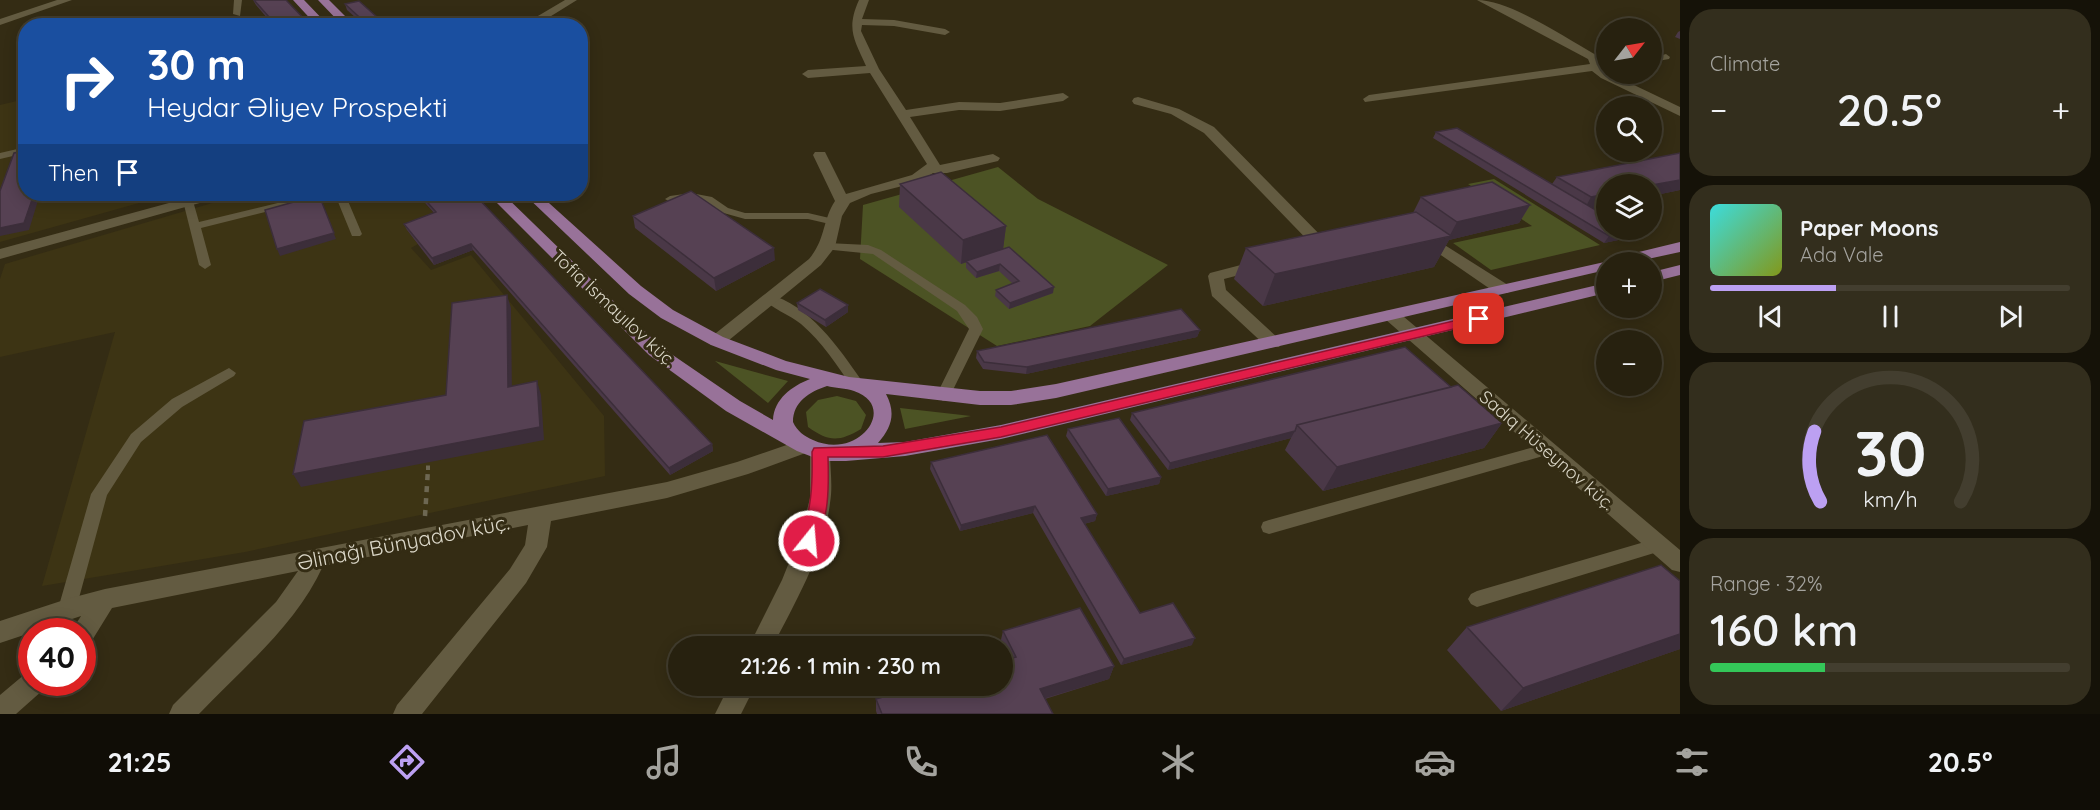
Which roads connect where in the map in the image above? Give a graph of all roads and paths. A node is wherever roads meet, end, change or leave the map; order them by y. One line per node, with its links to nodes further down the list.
1 (67, 0): 12 (street)
2 (238, 0): 8 (lane)
3 (298, 0): 9 (main road)
4 (323, 0): 10 (main road)
5 (572, 0): 11 (street)
6 (864, 0): 13 (street)
7 (1482, 0): 17 (street)
8 (237, 14)
9 (316, 18)
10 (342, 18)
11 (540, 18)
12 (0, 22)
13 (856, 22): 14 (street); 19 (street)
14 (945, 32)
15 (1666, 57): 16 (lane)
16 (1662, 58)
17 (1596, 63)
18 (1596, 68): 23 (street)
19 (873, 69): 20 (street); 26 (street)
20 (808, 74)
21 (1624, 84): 25 (street)
22 (1064, 97): 26 (street)
23 (1369, 99)
24 (1138, 101): 47 (street)
25 (1677, 109)
26 (901, 115): 31 (street)
27 (18, 152): 29 (lane)
28 (820, 155): 38 (street)
29 (0, 156)
30 (993, 158): 31 (street)
31 (931, 169): 38 (street)
32 (670, 199): 39 (lane)
33 (188, 201): 40 (lane); 46 (street)
34 (297, 201): 40 (lane)
35 (343, 201): 41 (lane)
36 (502, 201): 63 (main road, Tofiq İsmayılov küç.)
37 (539, 201): 58 (main road)
38 (843, 202): 39 (street)
39 (834, 222): 43 (street)
40 (195, 226): 49 (lane)
41 (356, 234)
42 (1411, 234): 53 (street)
43 (827, 247): 55 (street); 62 (lane)
44 (1680, 248): 45 (main road)
45 (1662, 252)
46 (0, 255)
47 (1306, 255)
48 (1273, 262): 59 (street)
49 (205, 265)
50 (1596, 267): 53 (main road)
51 (1680, 270): 52 (main road)
52 (1662, 274)
53 (1502, 289): 56 (main road)
54 (1596, 290): 57 (main road)
55 (768, 298): 58 (street); 61 (lane)
56 (1391, 315): 57 (street, Sadıq Hüseynov küç.); 59 (main road)
57 (1414, 335): 63 (main road); 64 (street, Sadıq Hüseynov küç.)
58 (717, 341): 61 (main road)
59 (1273, 343): 62 (main road)
60 (229, 373): 74 (lane)
61 (850, 382): 62 (main road); 63 (main road); 63 (main road)
62 (943, 396)
63 (820, 450): 66 (street, Əlinağı Bünyadov küç.); 77 (street)
64 (1545, 450): 67 (lane); 69 (street, Sadıq Hüseynov küç.)
65 (428, 463): 68 (path)
66 (541, 514): 68 (street, Əlinağı Bünyadov küç.); 82 (street)
67 (1269, 527)
68 (423, 537): 70 (street, Əlinağı Bünyadov küç.)
69 (1658, 545): 71 (street, Sadıq Hüseynov küç.); 73 (lane)
70 (315, 560): 72 (street, Əlinağı Bünyadov küç.); 81 (street)
71 (1680, 563)
72 (105, 599): 74 (street, Əlinağı Bünyadov küç.); 75 (street)
73 (1477, 599)
74 (67, 609): 76 (street, Əlinağı Bünyadov küç.)
75 (93, 618)
76 (0, 632)
77 (766, 636)
78 (18, 696): 80 (street)
79 (737, 696): 83 (street)
80 (0, 711)
81 (182, 714)
82 (406, 714)
83 (728, 714)

